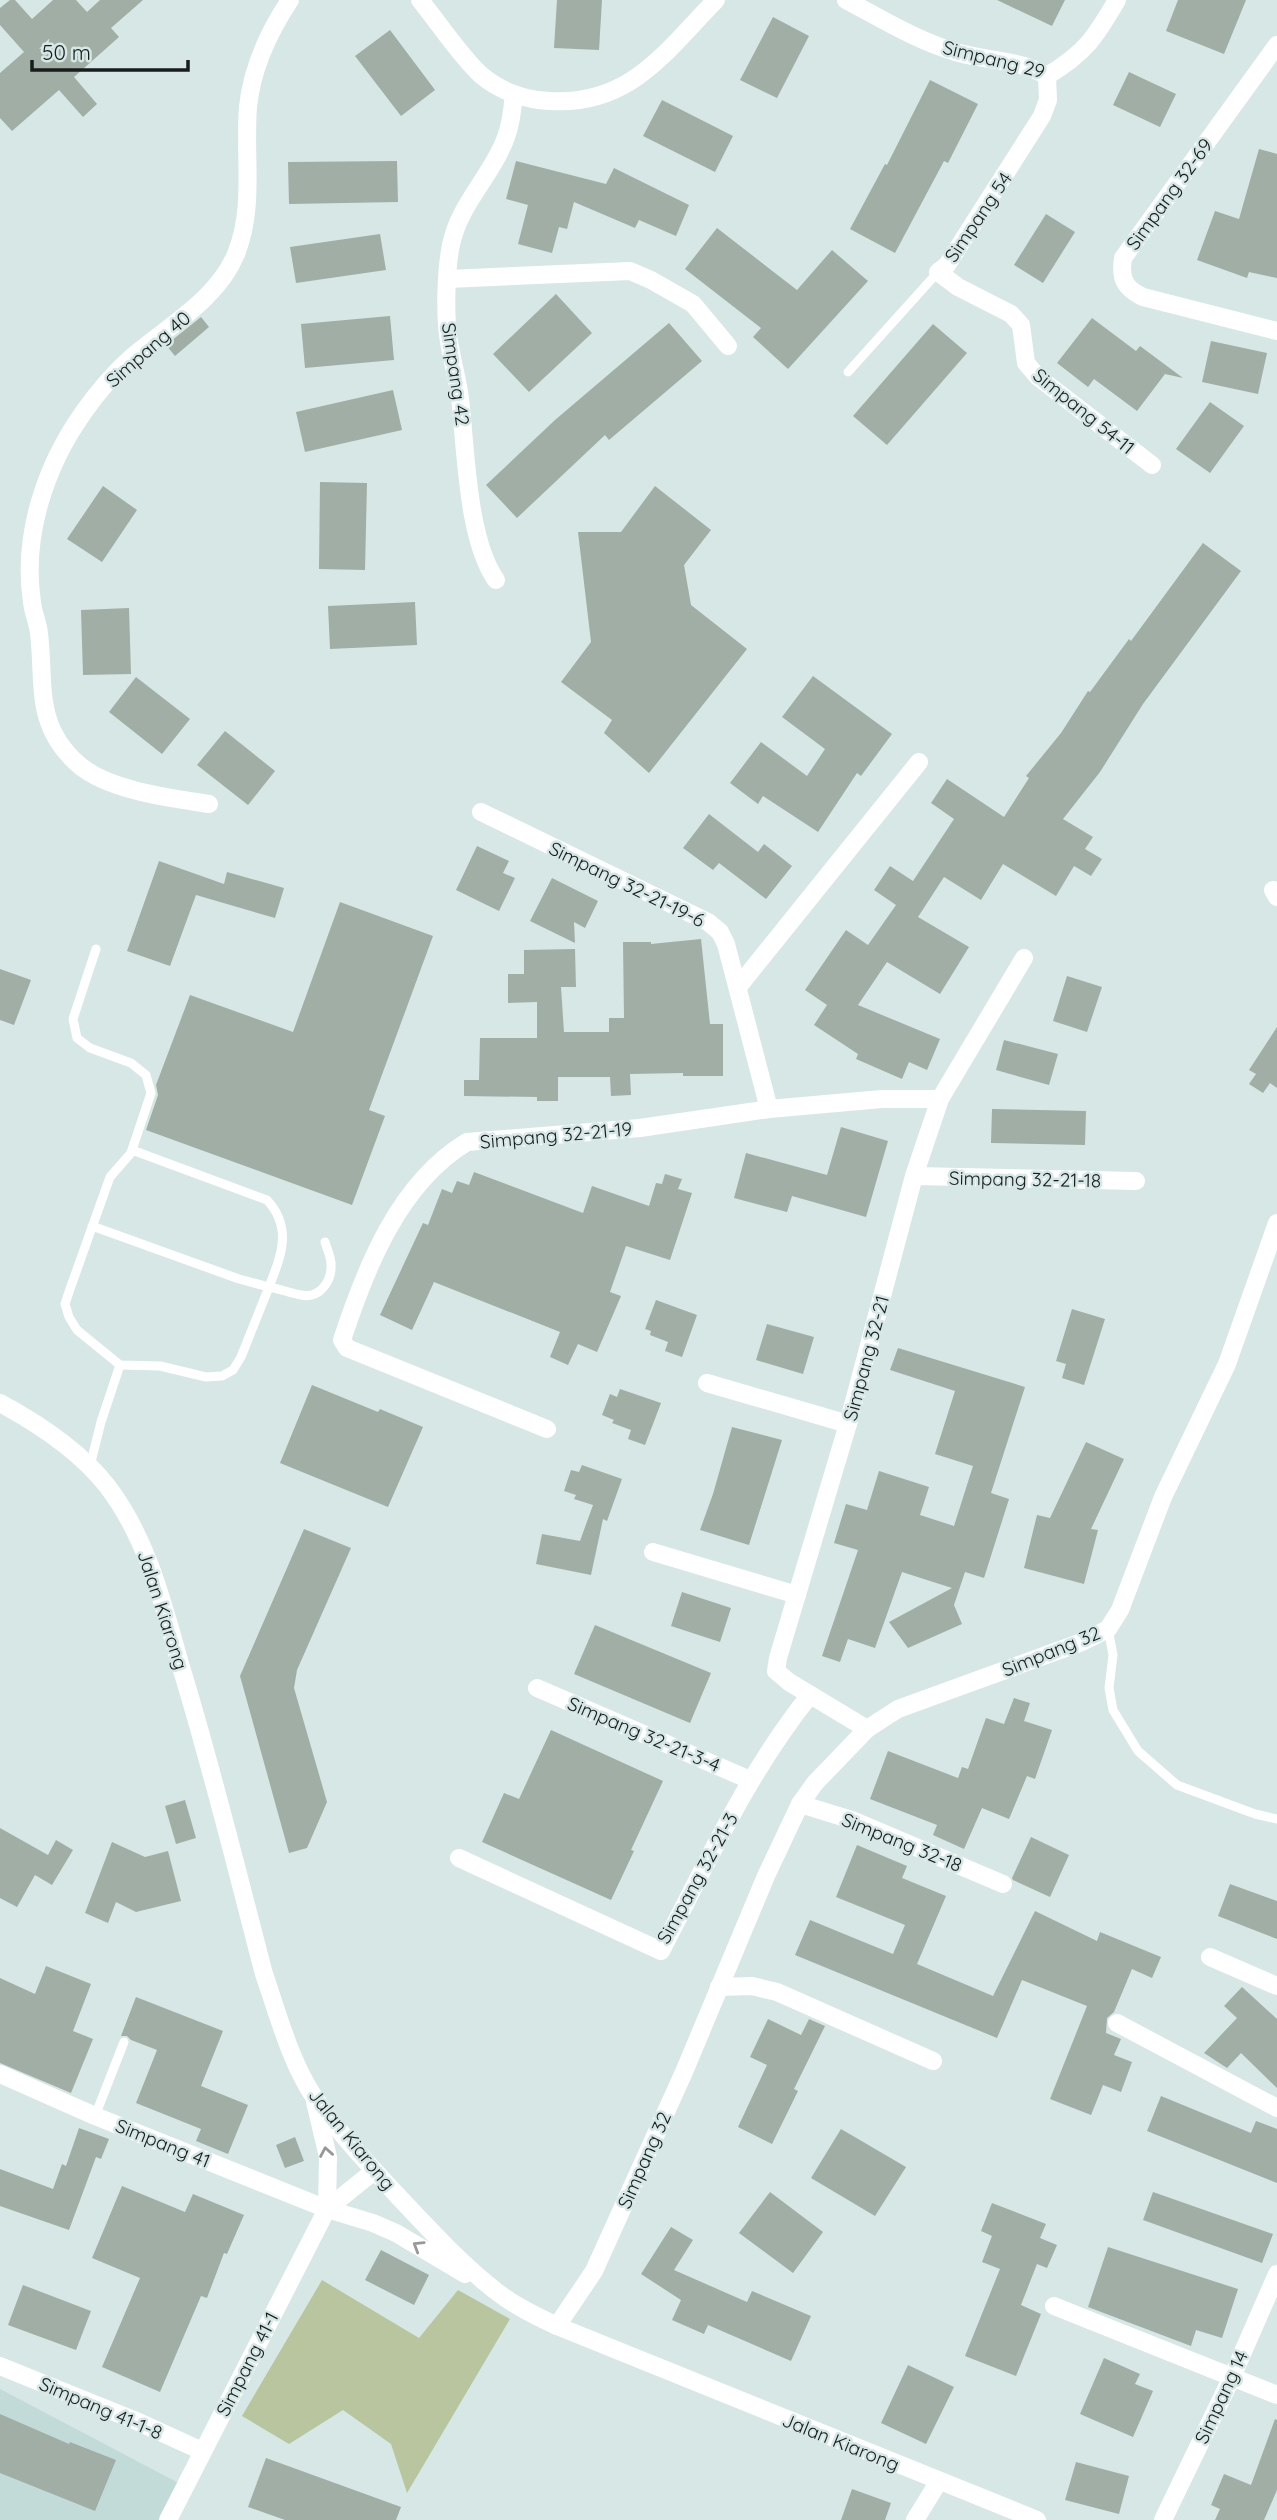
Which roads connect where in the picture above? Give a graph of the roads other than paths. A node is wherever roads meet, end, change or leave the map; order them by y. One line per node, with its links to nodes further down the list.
1 (290, 0): 17 (street, Simpang 40)
2 (420, 0): 8 (street)
3 (716, 0): 8 (street)
4 (846, 0): 7 (street, Simpang 29)
5 (1117, 0): 7 (street, Simpang 29)
6 (1277, 45): 11 (street, Simpang 32-69)
7 (1047, 76): 9 (street, Simpang 54)
8 (513, 94): 10 (street, Simpang 42)
9 (938, 272): 13 (lane, Simpang 54); 14 (street, Simpang 54-11)
10 (448, 279): 12 (street); 15 (street, Simpang 42)
11 (1277, 331)
12 (728, 346)
13 (848, 372)
14 (1152, 465)
15 (496, 580)
16 (919, 762): 21 (street)
17 (209, 804)
18 (481, 812): 21 (street, Simpang 32-21-19-6)
19 (96, 949): 24 (lane)
20 (1024, 958): 22 (street, Simpang 32-21)
21 (738, 987): 23 (street, Simpang 32-21-19-6)
22 (940, 1099): 23 (street, Simpang 32-21-19); 25 (street, Simpang 32-21)
23 (769, 1109): 35 (street, Simpang 32-21-19)
24 (132, 1150): 28 (lane); 30 (lane)
25 (914, 1176): 26 (street, Simpang 32-21-18); 34 (street, Simpang 32-21)
26 (1136, 1181)
27 (1277, 1223): 39 (street, Simpang 32)
28 (92, 1226): 30 (lane); 31 (lane)
29 (325, 1242): 30 (lane)
30 (268, 1287): 31 (lane)
31 (120, 1365): 36 (lane)
32 (707, 1383): 34 (street)
33 (0, 1403): 36 (street, Jalan Kiarong)
34 (848, 1424): 38 (street, Simpang 32-21)
35 (547, 1429)
36 (90, 1466): 55 (street, Jalan Kiarong)
37 (653, 1552): 38 (street)
38 (797, 1595): 41 (street, Simpang 32-21)
39 (1108, 1629): 42 (street, Simpang 32); 45 (lane)
40 (537, 1688): 43 (street, Simpang 32-21-3-4)
41 (810, 1695): 42 (street, Simpang 32-21); 43 (street, Simpang 32-21-3)
42 (867, 1728): 44 (street, Simpang 32)
43 (750, 1780): 46 (street, Simpang 32-21-3)
44 (800, 1804): 47 (street, Simpang 32-18); 50 (street, Simpang 32)
45 (1277, 1819)
46 (458, 1858)
47 (1003, 1884)
48 (1210, 1957): 49 (street)
49 (1277, 1986)
50 (719, 1987): 53 (street); 63 (street, Simpang 32)
51 (1117, 2023): 56 (street)
52 (124, 2042): 57 (lane)
53 (933, 2061)
54 (0, 2074): 57 (street, Simpang 41)
55 (314, 2096): 58 (street, Jalan Kiarong); 59 (street, Simpang 41-1, one-way to 55)
56 (1277, 2108)
57 (94, 2116): 59 (street, Simpang 41)
58 (374, 2171): 59 (street, Simpang 41-1); 61 (street, Jalan Kiarong)
59 (327, 2209): 61 (street, one-way to 59); 67 (street, Simpang 41-1)
60 (1277, 2274): 65 (street, Simpang 14)
61 (498, 2293): 63 (street, Jalan Kiarong)
62 (1054, 2306): 65 (street)
63 (557, 2326): 68 (street, Jalan Kiarong)
64 (0, 2366): 67 (street, Simpang 41-1-8)
65 (1232, 2377): 66 (street); 72 (street, Simpang 14)
66 (1277, 2395)
67 (202, 2451): 69 (street, Simpang 41-1)
68 (939, 2482): 70 (street); 71 (street, Jalan Kiarong)
69 (168, 2520)
70 (915, 2520)
71 (1037, 2520)
72 (1163, 2520)

